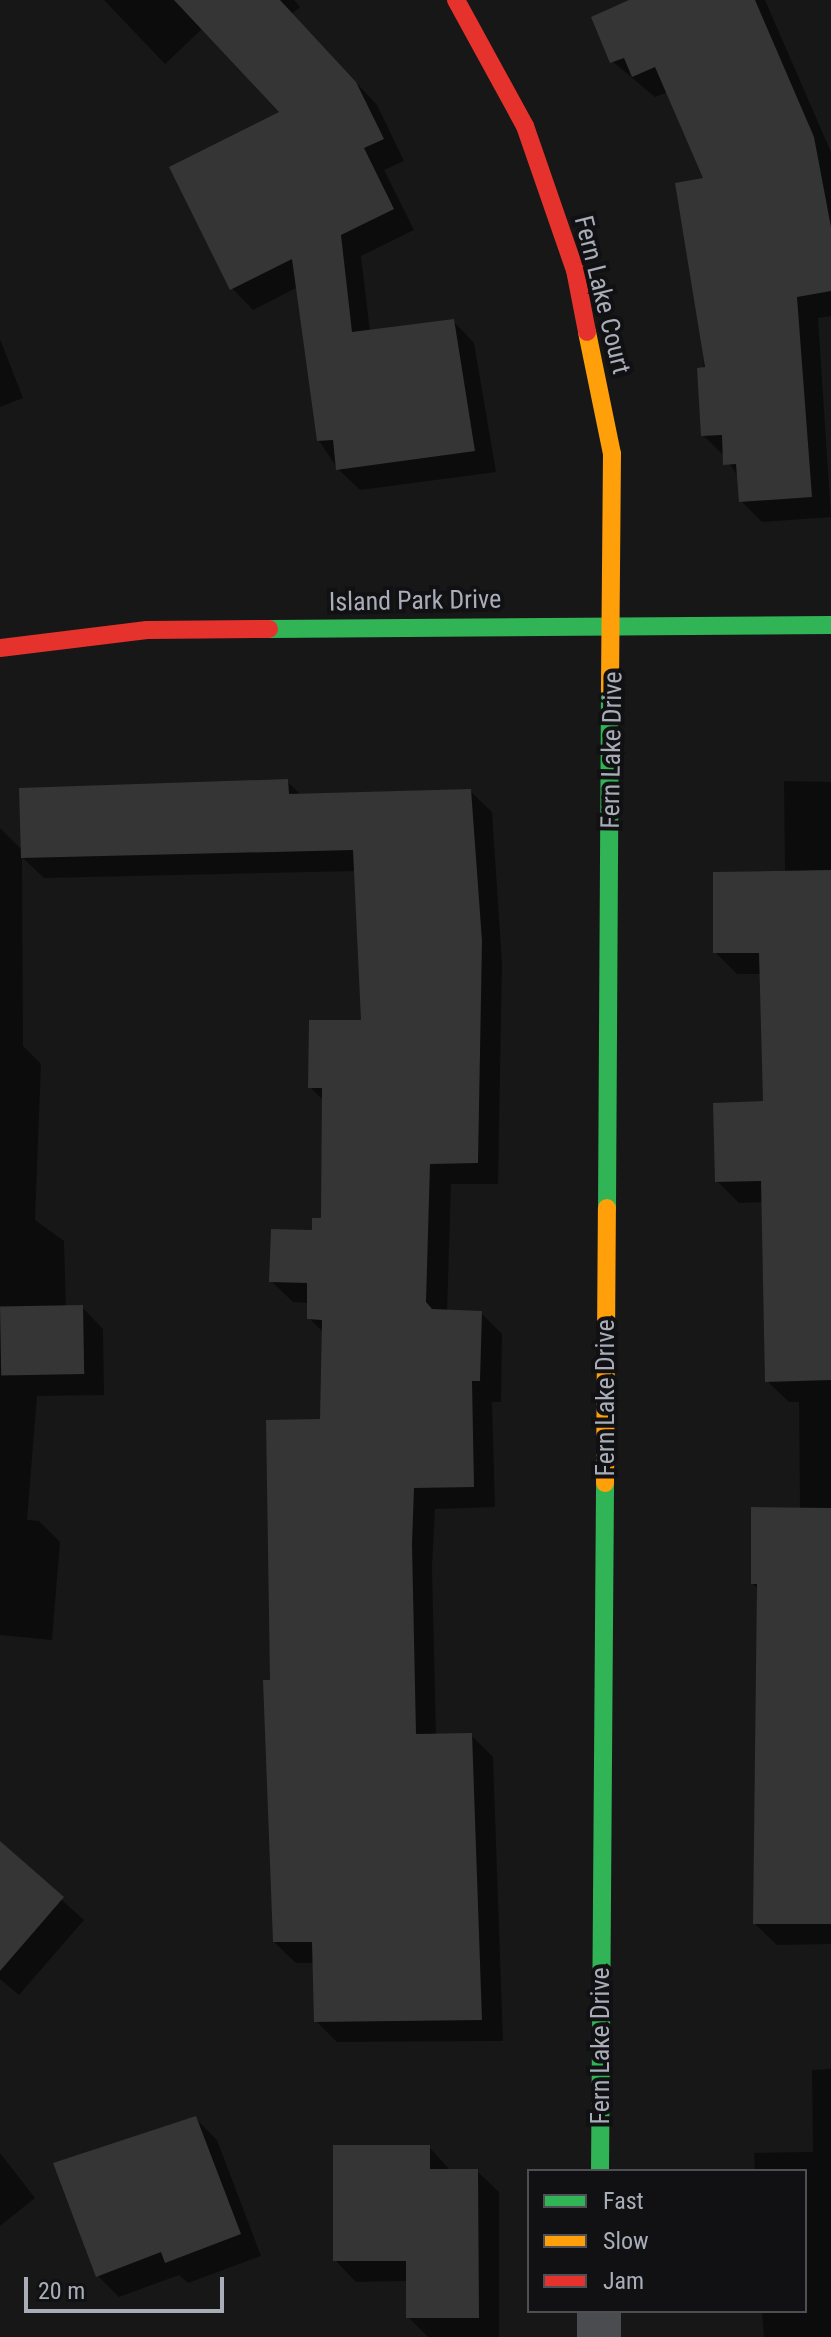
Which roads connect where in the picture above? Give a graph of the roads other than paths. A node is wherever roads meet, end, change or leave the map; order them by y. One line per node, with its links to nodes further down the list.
1 (456, 0): 2 (street, Fern Lake Court)
2 (613, 625): 3 (street, Island Park Drive); 4 (street, Island Park Drive); 5 (street, Fern Lake Drive)
3 (831, 625)
4 (0, 648)
5 (600, 2169)
6 (599, 2313): 7 (street)
7 (599, 2337)

